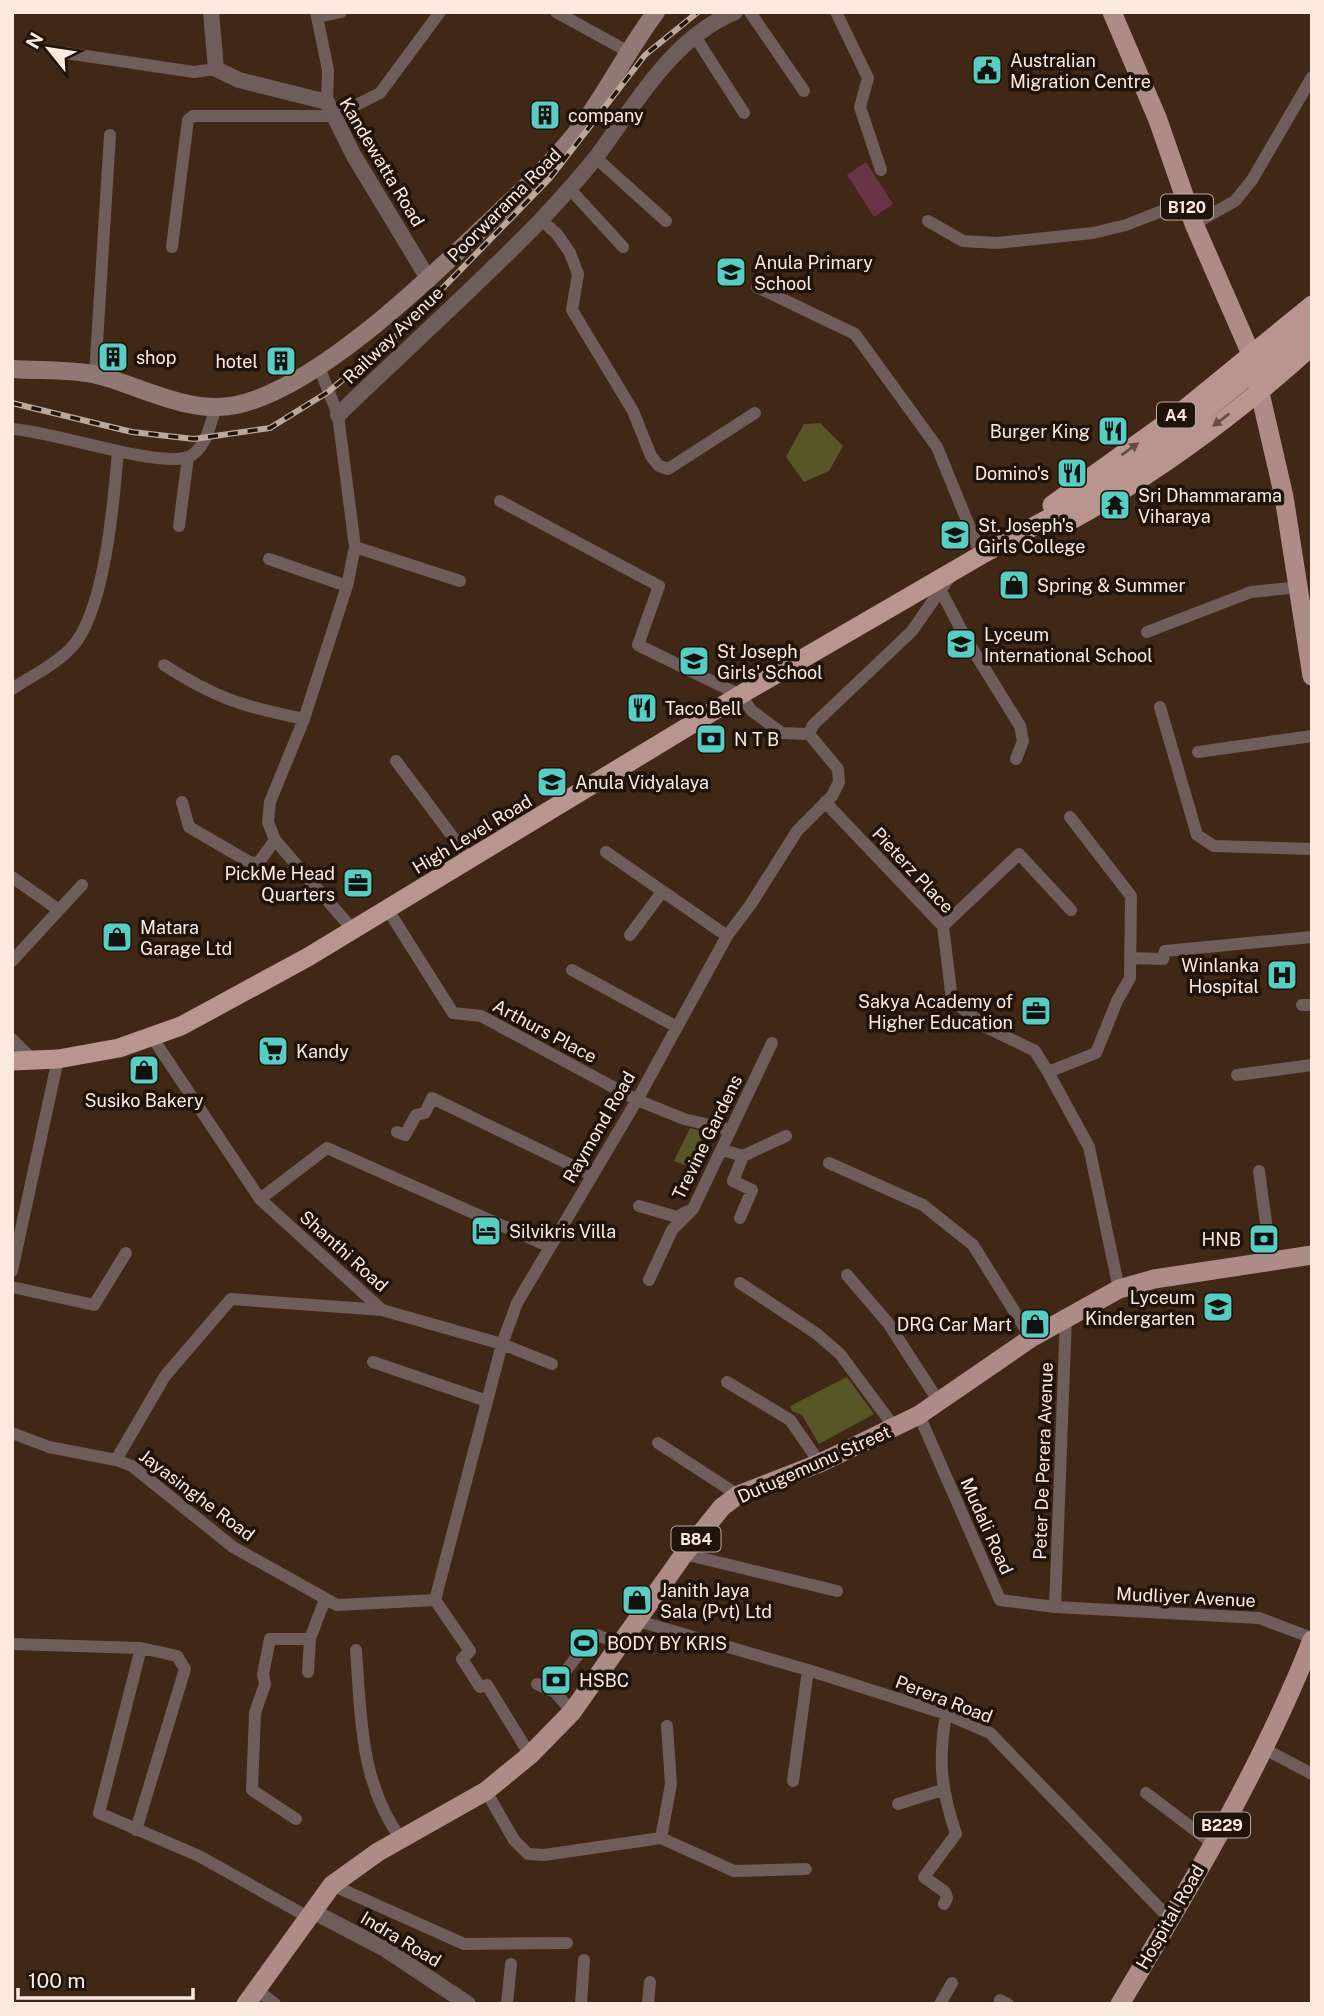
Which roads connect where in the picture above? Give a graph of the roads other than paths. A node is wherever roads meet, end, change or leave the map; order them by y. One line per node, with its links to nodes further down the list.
1 (211, 12): 14 (street)
2 (341, 12): 10 (street)
3 (440, 12): 17 (street)
4 (556, 12): 12 (street)
5 (656, 12): 12 (main road, Poorwarama Road)
6 (735, 12): 11 (street, Railway Avenue)
7 (750, 12): 16 (street)
8 (836, 12): 21 (street)
9 (1112, 12): 23 (main road, B120)
10 (317, 15): 17 (street)
11 (696, 38): 18 (street); 20 (street, Railway Avenue)
12 (627, 51): 30 (main road, Poorwarama Road)
13 (66, 53): 14 (street)
14 (216, 69): 17 (street, Kandewatta Road)
15 (1312, 77): 27 (street)
16 (804, 91)
17 (331, 109): 28 (street); 30 (street, Kandewatta Road)
18 (744, 113)
19 (110, 135): 38 (street)
20 (596, 158): 22 (street, Railway Avenue); 25 (street)
21 (881, 170)
22 (569, 188): 24 (street, Railway Avenue); 29 (street)
23 (1185, 202): 26 (street); 27 (main road, B120)
24 (541, 220): 41 (street); 42 (street, Railway Avenue)
25 (666, 221)
26 (928, 221)
27 (1194, 224): 35 (main road, B120)
28 (172, 247)
29 (622, 247)
30 (429, 280): 36 (main road, Poorwarama Road)
31 (757, 287): 52 (street)
32 (1312, 305): 33 (highway, A4)
33 (1302, 323): 34 (highway); 35 (highway, A4); 49 (highway, High Level Road / A4, bridge)
34 (1312, 344): 39 (highway, A4)
35 (1251, 355): 39 (main road, B120); 43 (highway, A4)
36 (319, 367): 40 (main road, Poorwarama Road); 42 (street, Railway Avenue)
37 (12, 369): 38 (main road, Poorwarama Road)
38 (95, 375): 40 (main road, Poorwarama Road)
39 (1262, 395): 45 (highway, A4, one-way to 45); 57 (main road, B120)
40 (216, 406): 47 (street)
41 (755, 413)
42 (338, 415): 51 (street, Railway Avenue)
43 (1176, 416): 45 (highway); 49 (highway, A4, one-way to 43)
44 (12, 429): 46 (street)
45 (1195, 440): 49 (highway, A4)
46 (118, 451): 47 (street); 62 (street)
47 (188, 457): 50 (street)
48 (500, 500): 63 (street)
49 (1040, 522): 52 (highway, High Level Road / A4)
50 (178, 526)
51 (355, 547): 55 (street); 56 (street, Railway Avenue)
52 (981, 555): 54 (highway, High Level Road / A4)
53 (269, 559): 56 (street)
54 (954, 572): 58 (street); 63 (highway, High Level Road / A4)
55 (460, 581)
56 (346, 586): 65 (street, Railway Avenue)
57 (1300, 587): 59 (street); 61 (main road, B120)
58 (941, 591): 66 (street); 69 (street)
59 (1147, 632)
60 (164, 665): 65 (street)
61 (1312, 676)
62 (12, 689)
63 (740, 695): 66 (street); 77 (highway, High Level Road / A4)
64 (1160, 707): 75 (street)
65 (304, 719): 74 (street, Railway Avenue)
66 (809, 734): 72 (street, Raymond Road)
67 (1312, 736): 68 (street)
68 (1198, 752)
69 (1016, 758)
70 (396, 761): 77 (street)
71 (182, 802): 74 (street)
72 (825, 802): 84 (street, Pieterz Place); 87 (street, Raymond Road)
73 (1070, 817): 89 (street)
74 (275, 840): 85 (street)
75 (1312, 849)
76 (606, 852): 80 (street)
77 (470, 860): 82 (highway, High Level Road / A4)
78 (12, 877): 81 (street)
79 (82, 885): 81 (street)
80 (662, 892): 86 (street); 87 (street)
81 (59, 910): 90 (street)
82 (388, 910): 85 (highway, High Level Road / A4); 102 (street, Arthurs Place)
83 (1071, 910): 84 (street)
84 (943, 926): 100 (street, Pieterz Place)
85 (353, 930): 93 (highway, High Level Road / A4)
86 (630, 935)
87 (727, 936): 92 (street, Raymond Road)
88 (1312, 937): 89 (street)
89 (1130, 957): 100 (street)
90 (12, 961)
91 (572, 970): 92 (street)
92 (676, 1026): 102 (street, Raymond Road)
93 (152, 1037): 96 (highway, High Level Road / A4); 111 (street, Shanthi Road)
94 (12, 1039): 98 (street)
95 (772, 1043): 103 (street, Trevine Gardens)
96 (58, 1059): 98 (highway, High Level Road / A4); 119 (street)
97 (12, 1061): 98 (highway, High Level Road / A4)
98 (34, 1062)
99 (1312, 1065): 101 (street)
100 (1048, 1072): 124 (street, Pieterz Place)
101 (1237, 1075)
102 (637, 1100): 103 (street, Arthurs Place); 110 (street, Raymond Road)
103 (731, 1130): 106 (street, Trevine Gardens)
104 (397, 1132): 110 (street)
105 (786, 1136): 107 (street)
106 (722, 1150): 107 (street); 113 (street, Trevine Gardens)
107 (743, 1156): 114 (street)
108 (829, 1163): 127 (street)
109 (1259, 1171): 118 (street)
110 (592, 1175): 115 (street, Raymond Road)
111 (260, 1199): 115 (street); 125 (street, Shanthi Road)
112 (639, 1206): 113 (street)
113 (692, 1210): 121 (street, Trevine Gardens)
114 (740, 1218)
115 (548, 1247): 128 (street, Raymond Road)
116 (126, 1253): 123 (street)
117 (1312, 1255): 118 (main road, Dutugemunu Street / B84)
118 (1271, 1260): 124 (main road, Dutugemunu Street / B84)
119 (12, 1271)
120 (847, 1275): 133 (street)
121 (649, 1280)
122 (740, 1283): 135 (street)
123 (12, 1287)
124 (1119, 1289): 126 (main road, Dutugemunu Street / B84)
125 (382, 1310): 128 (street); 138 (street, Shanthi Road)
126 (1066, 1317): 127 (main road, Dutugemunu Street / B84); 145 (street, Peter De Perera Avenue)
127 (1031, 1338): 133 (main road, Dutugemunu Street / B84)
128 (502, 1344): 130 (street); 132 (street, Raymond Road)
129 (373, 1362): 132 (street)
130 (552, 1364)
131 (727, 1382): 139 (street)
132 (487, 1401): 144 (street, Raymond Road)
133 (939, 1402): 134 (main road, Dutugemunu Street / B84)
134 (919, 1415): 135 (main road, Dutugemunu Street / B84); 145 (street, Mudali Road)
135 (895, 1428): 139 (main road, Dutugemunu Street / B84)
136 (12, 1433): 138 (street, Jayasinghe Road)
137 (658, 1443): 140 (street)
138 (116, 1460): 143 (street, Jayasinghe Road)
139 (820, 1464): 140 (main road, Dutugemunu Street / B84)
140 (738, 1495): 141 (main road, Dutugemunu Street / B84)
141 (684, 1554): 142 (street); 146 (main road, Dutugemunu Street / B84)
142 (836, 1591)
143 (325, 1599): 144 (street, Jayasinghe Road); 147 (street)
144 (435, 1600): 161 (street)
145 (1055, 1607): 150 (street, Mudliyer Avenue)
146 (638, 1621): 149 (main road, Dutugemunu Street / B84); 153 (street, Perera Road)
147 (310, 1639): 154 (street); 168 (street)
148 (12, 1644): 151 (street)
149 (620, 1644): 156 (street); 157 (main road, Dutugemunu Street / B84)
150 (1311, 1645): 160 (main road, Hospital Road / B229)
151 (141, 1648): 169 (street); 169 (street)
152 (356, 1650): 171 (street)
153 (808, 1670): 158 (street, Perera Road); 163 (street)
154 (308, 1672)
155 (537, 1684): 156 (street)
156 (555, 1692): 157 (street)
157 (572, 1712): 161 (main road, Dutugemunu Street / B84)
158 (946, 1714): 164 (street); 177 (street, Perera Road)
159 (667, 1726): 170 (street)
160 (1263, 1748): 162 (street); 172 (main road, Hospital Road / B229)
161 (530, 1755): 165 (main road, Dutugemunu Street / B84)
162 (1312, 1774)
163 (793, 1781)
164 (942, 1790): 167 (street); 175 (street)
165 (486, 1791): 170 (street); 171 (main road, Dutugemunu Street / B84)
166 (1146, 1793): 172 (street)
167 (898, 1804)
168 (296, 1819)
169 (136, 1830): 176 (street)
170 (661, 1838): 173 (street)
171 (401, 1839): 174 (main road, Dutugemunu Street / B84)
172 (1212, 1843): 177 (main road, Hospital Road / B229)
173 (806, 1869)
174 (332, 1885): 176 (main road, Dutugemunu Street / B84); 178 (street)
175 (944, 1903)
176 (310, 1914): 183 (main road, Dutugemunu Street / B84); 185 (street, Indra Road)
177 (1170, 1919): 190 (main road, Hospital Road / B229)
178 (567, 1943)
179 (584, 1960): 187 (street)
180 (511, 1964): 186 (street)
181 (650, 1982): 188 (street)
182 (952, 1983): 189 (street)
183 (251, 1996): 184 (street)
184 (275, 2004)
185 (468, 2004)
186 (507, 2004)
187 (582, 2004)
188 (648, 2004)
189 (940, 2004)
190 (1120, 2004)

